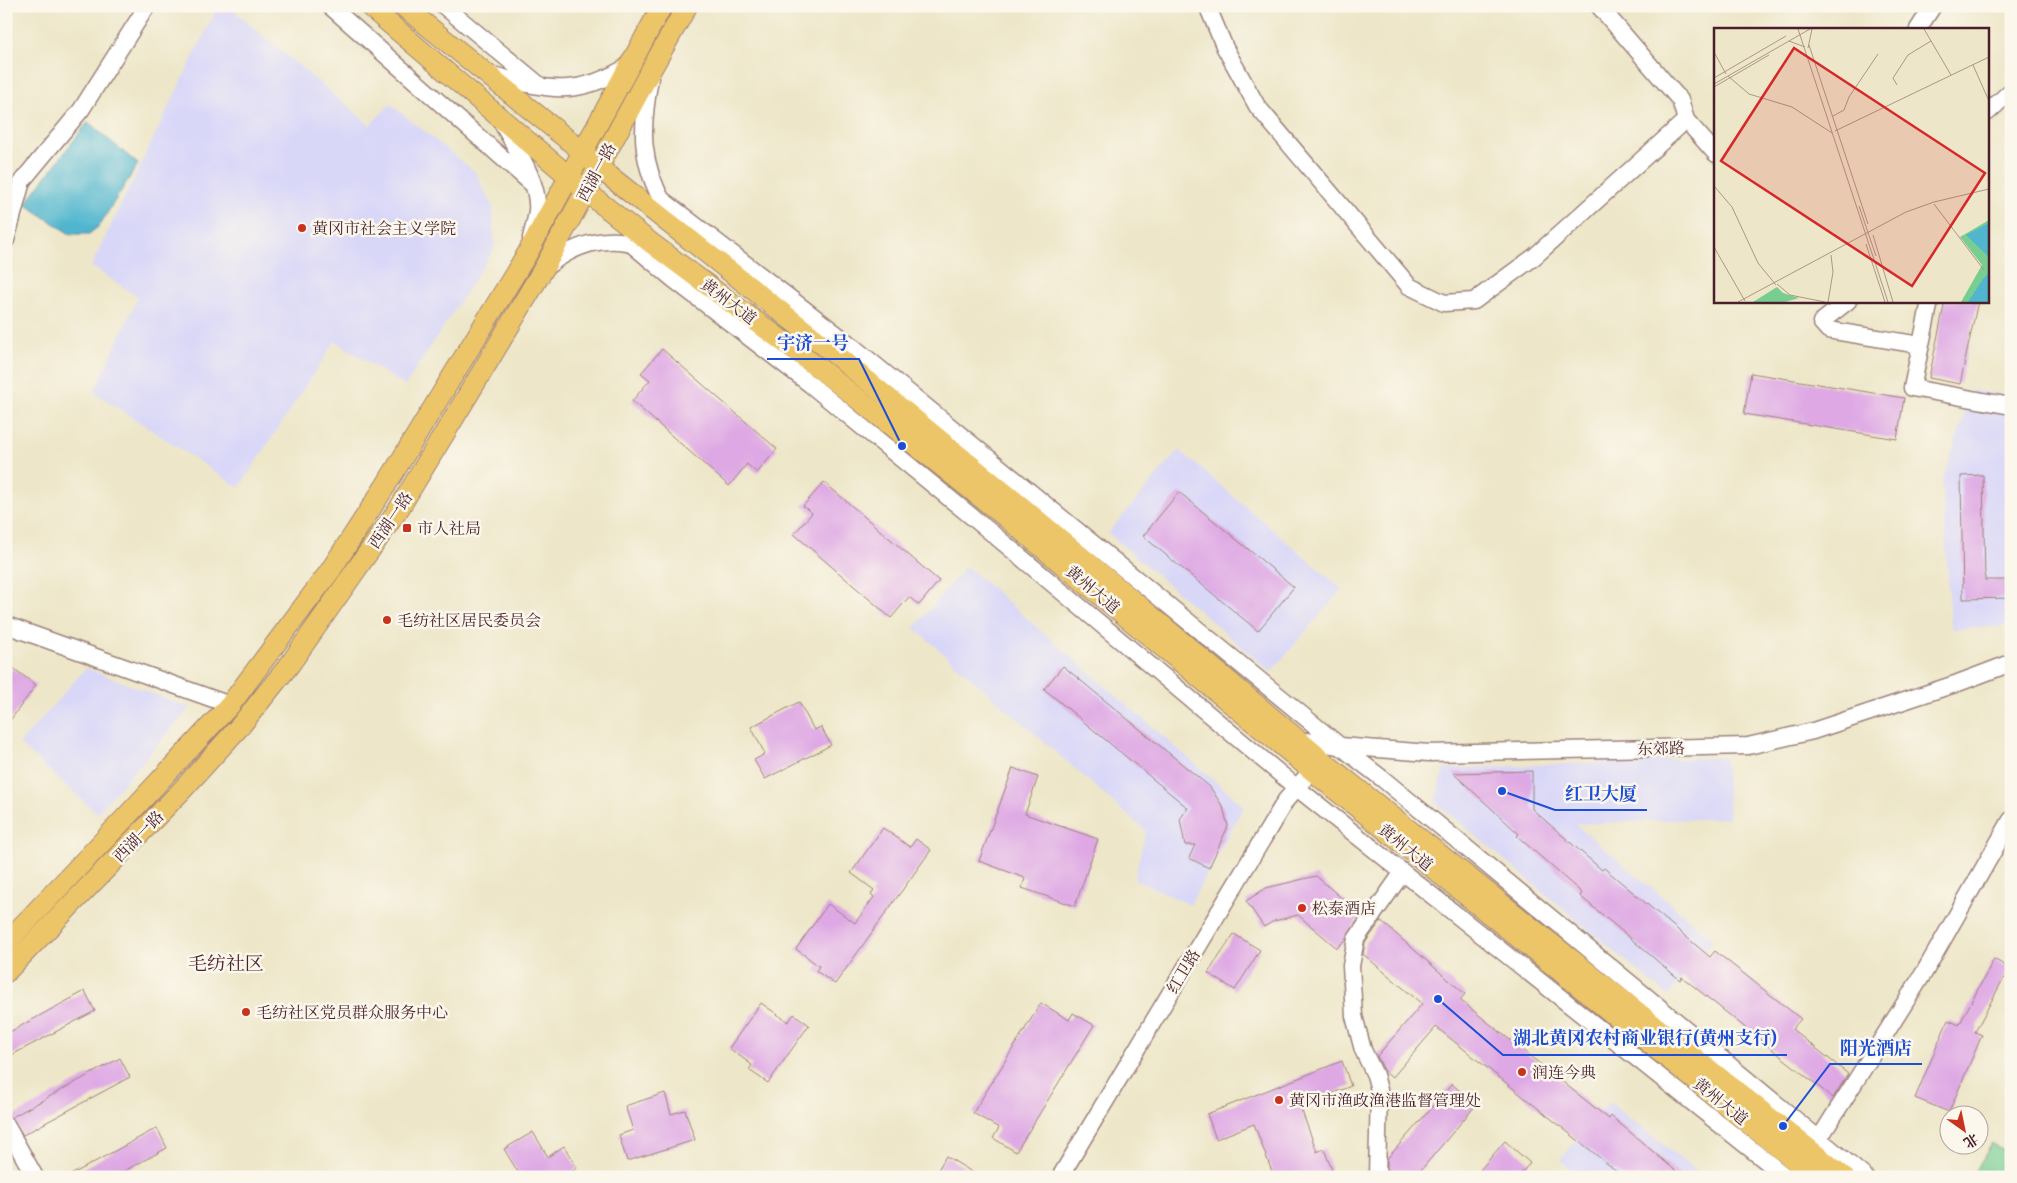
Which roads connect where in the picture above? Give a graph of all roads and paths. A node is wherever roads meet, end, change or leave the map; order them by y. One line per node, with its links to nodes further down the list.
1 (147, 6): 28 (street)
2 (330, 6): 24 (street)
3 (369, 6): 18 (main road, 黄州大道)
4 (403, 6): 14 (main road, 黄州大道)
5 (444, 6): 15 (street)
6 (662, 6): 12 (main road, 西湖一路)
7 (687, 6): 13 (main road, 西湖一路)
8 (1212, 6): 19 (street)
9 (1599, 6): 19 (street)
10 (1933, 6): 11 (street)
11 (1919, 28)
12 (632, 64): 15 (street); 20 (main road, 西湖一路)
13 (652, 68): 22 (main road, 西湖一路); 26 (street)
14 (484, 72): 15 (street); 20 (main road, 黄州大道)
15 (540, 86)
16 (2011, 92): 17 (street)
17 (1990, 110)
18 (497, 115): 23 (main road, 黄州大道); 24 (street)
19 (1686, 120): 21 (street)
20 (583, 152): 22 (main road, 黄州大道); 23 (main road, 西湖一路)
21 (1714, 152)
22 (598, 167): 25 (main road, 西湖一路); 27 (main road, 黄州大道)
23 (570, 176): 25 (main road, 黄州大道); 31 (main road, 西湖一路)
24 (531, 183): 31 (street)
25 (586, 190): 30 (main road, 黄州大道); 32 (main road, 西湖一路)
26 (660, 198): 27 (street); 41 (street)
27 (680, 232): 40 (main road, 黄州大道)
28 (6, 240)
29 (629, 242): 30 (street); 32 (street); 43 (street)
30 (666, 253): 42 (main road, 黄州大道)
31 (527, 254): 39 (main road, 西湖一路)
32 (544, 268): 47 (main road, 西湖一路)
33 (1847, 302): 35 (street)
34 (1930, 302): 35 (street)
35 (1920, 346): 36 (street)
36 (2011, 406)
37 (6, 626): 39 (street)
38 (2011, 663): 41 (street, 东郊路)
39 (230, 705): 46 (main road, 西湖一路)
40 (1299, 740): 41 (street, 东郊路); 55 (main road, 黄州大道)
41 (1340, 746): 49 (street)
42 (1312, 770): 43 (street, 红卫路); 54 (main road, 黄州大道)
43 (1297, 788): 45 (street); 51 (street, 红卫路)
44 (2011, 820): 49 (street)
45 (1403, 872): 52 (street); 53 (street)
46 (6, 943)
47 (6, 972)
48 (6, 1125): 50 (street)
49 (1818, 1140): 56 (street)
50 (35, 1177)
51 (1060, 1177)
52 (1376, 1177)
53 (1786, 1177)
54 (1815, 1177)
55 (1844, 1177)
56 (1865, 1177)

